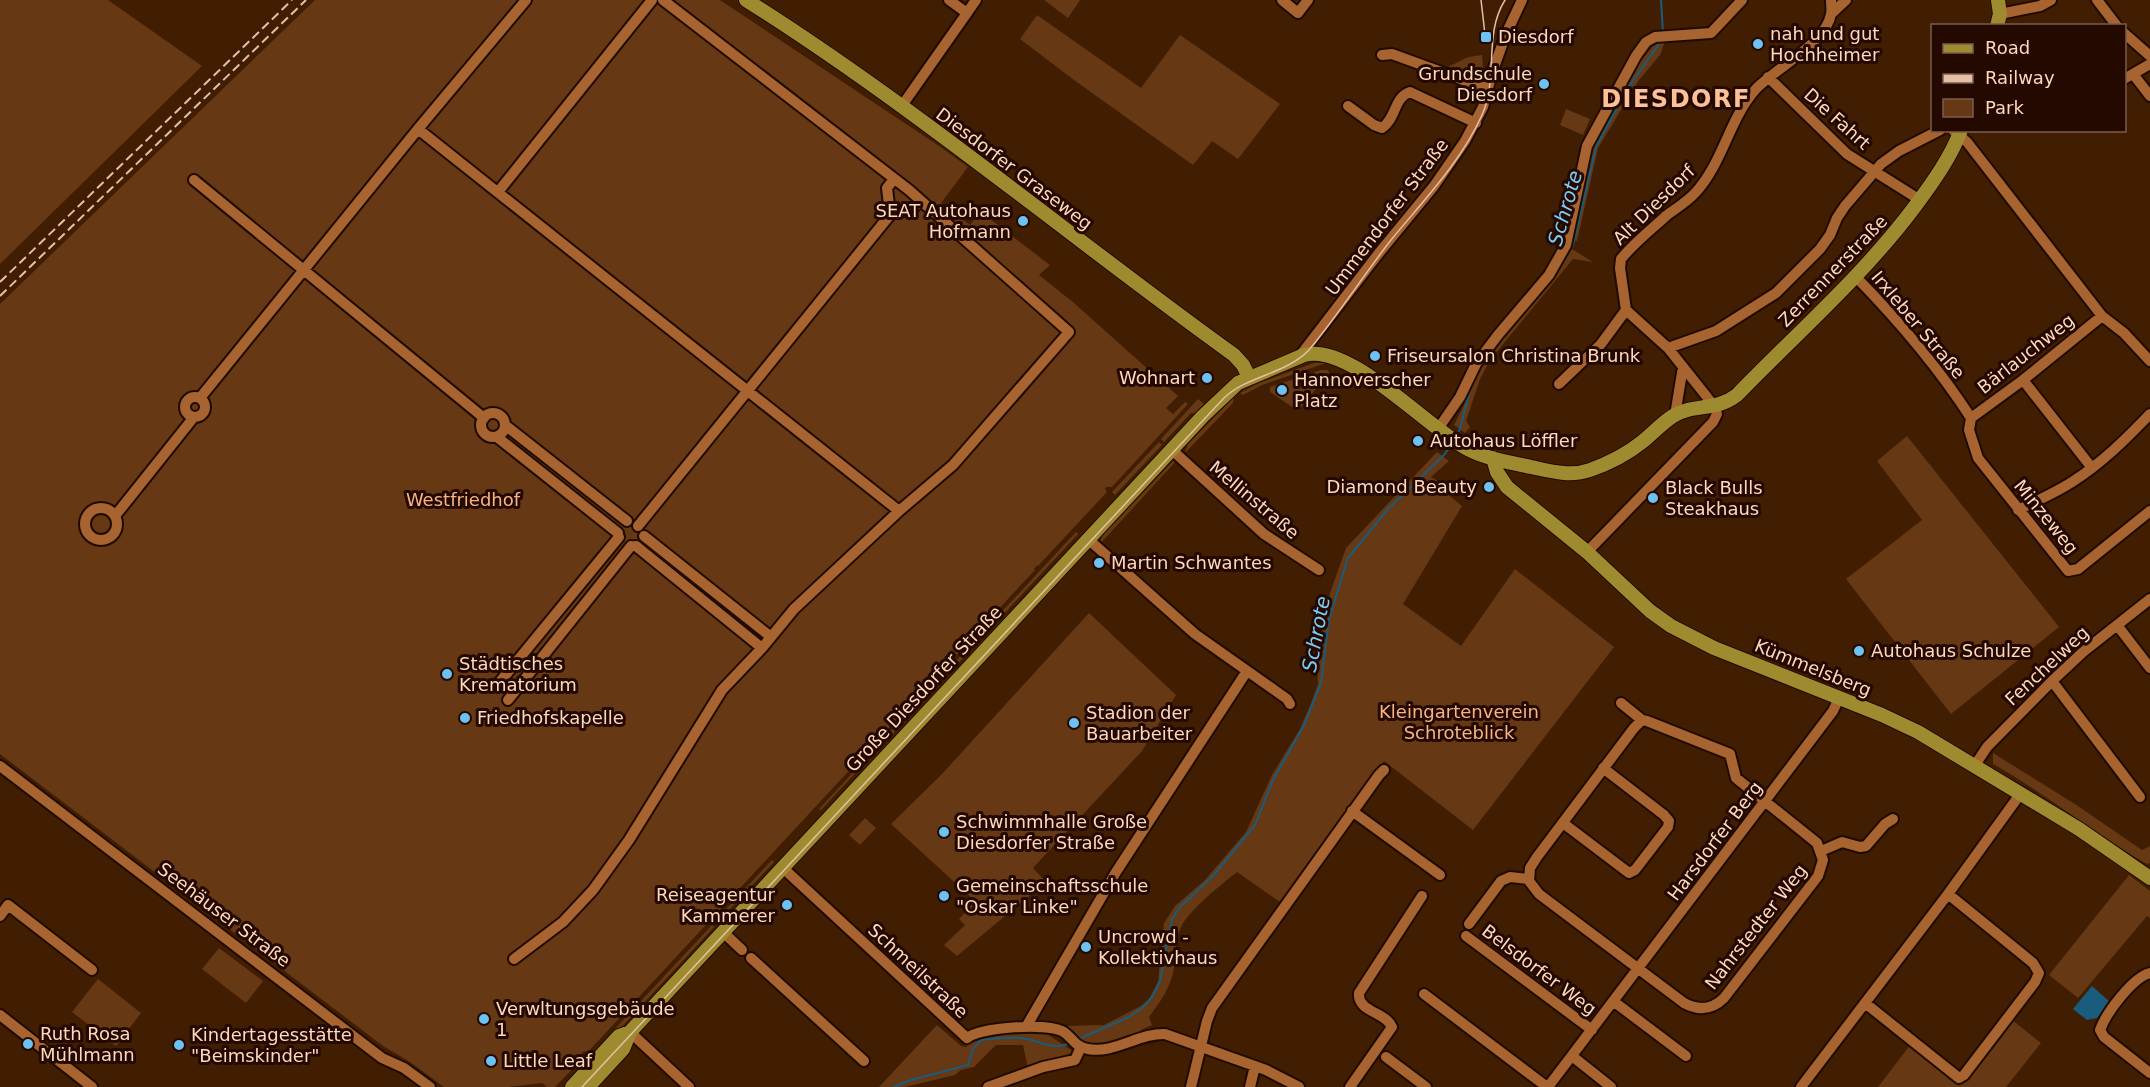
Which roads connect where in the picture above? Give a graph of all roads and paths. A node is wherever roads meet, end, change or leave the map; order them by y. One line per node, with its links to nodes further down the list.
1 (526, 0): 30 (street)
2 (652, 0): 36 (street)
3 (663, 0): 34 (street)
4 (746, 0): 28 (main road, Diesdorfer Graseweg)
5 (949, 0): 15 (street)
6 (976, 0): 15 (street)
7 (1282, 0): 8 (street)
8 (1308, 0)
9 (1522, 0): 25 (street, Ummendorfer Straße)
10 (1742, 0): 59 (street)
11 (1831, 0): 17 (street)
12 (1846, 0): 17 (street, Alt Diesdorf)
13 (2051, 0): 16 (street)
14 (2097, 0): 18 (street)
15 (967, 13): 28 (street)
16 (1998, 13)
17 (1831, 14): 24 (street, Alt Diesdorf)
18 (2115, 24)
19 (2126, 35): 21 (street)
20 (1382, 55): 25 (street)
21 (2150, 56)
22 (2150, 64): 23 (street)
23 (2129, 76): 26 (street)
24 (1768, 77): 33 (street, Die Fahrt); 42 (street, Alt Diesdorf)
25 (1488, 89): 29 (street, Ummendorfer Straße)
26 (2150, 96)
27 (1348, 106): 29 (street)
28 (901, 107): 48 (main road, Diesdorfer Graseweg)
29 (1476, 123): 45 (street, Ummendorfer Straße)
30 (418, 129): 36 (street); 40 (street)
31 (1936, 132): 33 (street)
32 (1958, 132): 37 (main road, Zerrennerstraße); 43 (street)
33 (1875, 172): 37 (street, Die Fahrt); 44 (street)
34 (894, 179): 38 (street); 39 (street)
35 (194, 180): 40 (street)
36 (498, 192): 51 (street)
37 (1920, 200): 41 (main road, Zerrennerstraße)
38 (920, 201): 39 (street); 65 (street)
39 (894, 210): 51 (street)
40 (304, 272): 56 (street); 67 (street)
41 (1856, 277): 52 (street, Irxleber Straße); 53 (main road, Zerrennerstraße)
42 (1626, 310): 44 (street); 50 (street)
43 (2102, 316): 46 (street); 49 (street, Bärlauchweg)
44 (1668, 348): 47 (street)
45 (1299, 357): 48 (main road, Große Diesdorfer Straße); 59 (main road, Große Diesdorfer Straße)
46 (2150, 361)
47 (1683, 367): 53 (street); 55 (street)
48 (1249, 377): 61 (main road, Große Diesdorfer Straße)
49 (2023, 380): 57 (street, Bärlauchweg); 63 (street)
50 (1559, 384)
51 (748, 392): 65 (street); 69 (street)
52 (1955, 394): 57 (street, Minzeweg)
53 (1715, 407): 55 (main road); 73 (street)
54 (2150, 414): 63 (street)
55 (1675, 415): 62 (main road, Große Diesdorfer Straße)
56 (484, 418): 58 (street); 60 (street)
57 (1971, 418): 64 (street, Minzeweg)
58 (505, 425): 60 (street); 68 (street)
59 (1438, 429): 62 (main road, Große Diesdorfer Straße)
60 (497, 437): 70 (street)
61 (1172, 450): 71 (main road, Große Diesdorfer Straße); 74 (street, Mellinstraße)
62 (1493, 458): 73 (main road, Kümmelsberg)
63 (2092, 468): 64 (street)
64 (2018, 510): 66 (street, Minzeweg)
65 (899, 511): 77 (street)
66 (2150, 511)
67 (115, 516)
68 (627, 521): 69 (street); 70 (street)
69 (641, 531): 72 (street); 77 (street)
70 (619, 535): 72 (street); 82 (street)
71 (1088, 539): 80 (street); 99 (main road, Große Diesdorfer Straße)
72 (634, 546): 78 (street); 84 (street)
73 (1587, 552): 83 (main road, Kümmelsberg)
74 (1319, 570)
75 (2150, 599): 76 (street, Fenchelweg)
76 (2117, 625): 79 (street); 81 (street, Fenchelweg)
77 (771, 637): 78 (street)
78 (762, 648): 111 (street)
79 (2150, 668)
80 (1247, 671): 86 (street); 119 (street)
81 (2052, 681): 88 (street, Fenchelweg); 93 (street)
82 (499, 683)
83 (1839, 698): 88 (main road, Kümmelsberg); 94 (street, Harsdorfer Berg)
84 (508, 700)
85 (1621, 703): 87 (street)
86 (1290, 704)
87 (1642, 720): 90 (street); 94 (street, Nahrstedter Weg)
88 (1975, 765): 92 (main road, Kümmelsberg)
89 (0, 766): 131 (street, Seehäuser Straße)
90 (1604, 768): 97 (street); 97 (street)
91 (1384, 770): 95 (street)
92 (2021, 793): 102 (main road, Kümmelsberg); 103 (street)
93 (2140, 797)
94 (1766, 801): 98 (street, Nahrstedter Weg); 112 (street, Harsdorfer Berg)
95 (1352, 810): 100 (street); 123 (street)
96 (1893, 819): 98 (street, Nahrstedter Weg)
97 (1563, 823): 101 (street)
98 (1821, 851): 112 (street, Nahrstedter Weg)
99 (783, 868): 107 (main road, Große Diesdorfer Straße); 119 (street, Schmeilstraße)
100 (1440, 875)
101 (1529, 879): 106 (street); 112 (street, Nahrstedter Weg)
102 (2150, 879)
103 (1948, 894): 117 (street); 117 (street)
104 (1422, 896): 139 (street)
105 (0, 916): 113 (street)
106 (1469, 924)
107 (723, 932): 109 (street); 121 (main road, Große Diesdorfer Straße)
108 (1466, 936): 120 (street, Belsdorfer Weg)
109 (742, 950)
110 (751, 958): 127 (street)
111 (514, 959)
112 (1638, 969): 116 (street, Harsdorfer Berg)
113 (92, 970)
114 (2150, 973): 129 (street)
115 (1424, 994): 141 (street)
116 (1613, 1001): 120 (street, Harsdorfer Berg); 125 (street)
117 (1865, 1003): 143 (street)
118 (0, 1015): 130 (street)
119 (1026, 1026): 122 (street, Schmeilstraße)
120 (1592, 1030): 124 (street, Harsdorfer Berg)
121 (630, 1032): 132 (main road, Große Diesdorfer Straße); 133 (main road, Große Diesdorfer Straße); 134 (street)
122 (1078, 1046): 123 (street); 135 (street)
123 (1201, 1046): 128 (street); 136 (street)
124 (1572, 1056): 141 (street, Harsdorfer Berg); 142 (street)
125 (1686, 1056)
126 (1386, 1057): 140 (street)
127 (864, 1061)
128 (1255, 1066): 137 (street); 138 (street)
129 (2150, 1073)
130 (92, 1087)
131 (430, 1087)
132 (572, 1087)
133 (588, 1087)
134 (689, 1087)
135 (988, 1087)
136 (1191, 1087)
137 (1251, 1087)
138 (1299, 1087)
139 (1350, 1087)
140 (1426, 1087)
141 (1548, 1087)
142 (1611, 1087)
143 (1801, 1087)

